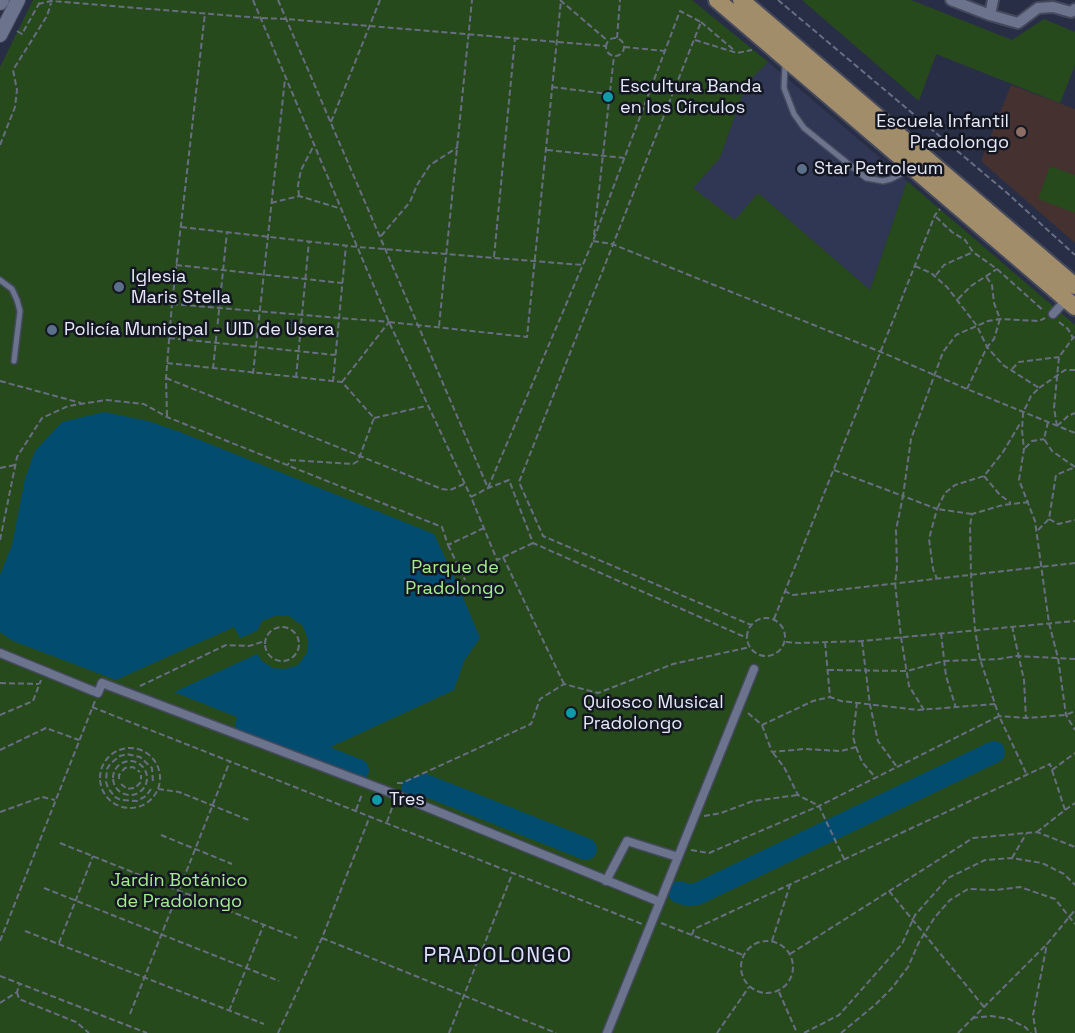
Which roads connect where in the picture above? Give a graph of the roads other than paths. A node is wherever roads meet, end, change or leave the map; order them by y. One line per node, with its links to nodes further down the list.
1 (18, 0): 9 (street)
2 (717, 0): 10 (main road)
3 (741, 0): 13 (main road)
4 (951, 0): 8 (street)
5 (993, 0): 8 (street)
6 (1039, 4): 7 (street); 8 (street)
7 (1075, 9)
8 (990, 15)
9 (2, 30)
10 (786, 59): 11 (main road); 11 (lane)
11 (913, 168): 13 (main road)
12 (0, 280): 15 (lane)
13 (1072, 298): 14 (street)
14 (1053, 314)
15 (14, 362)
16 (0, 653): 19 (street)
17 (754, 669): 18 (street)
18 (678, 857): 19 (street); 20 (street)
19 (606, 881): 20 (street)
20 (660, 902): 21 (street)
21 (607, 1033)

